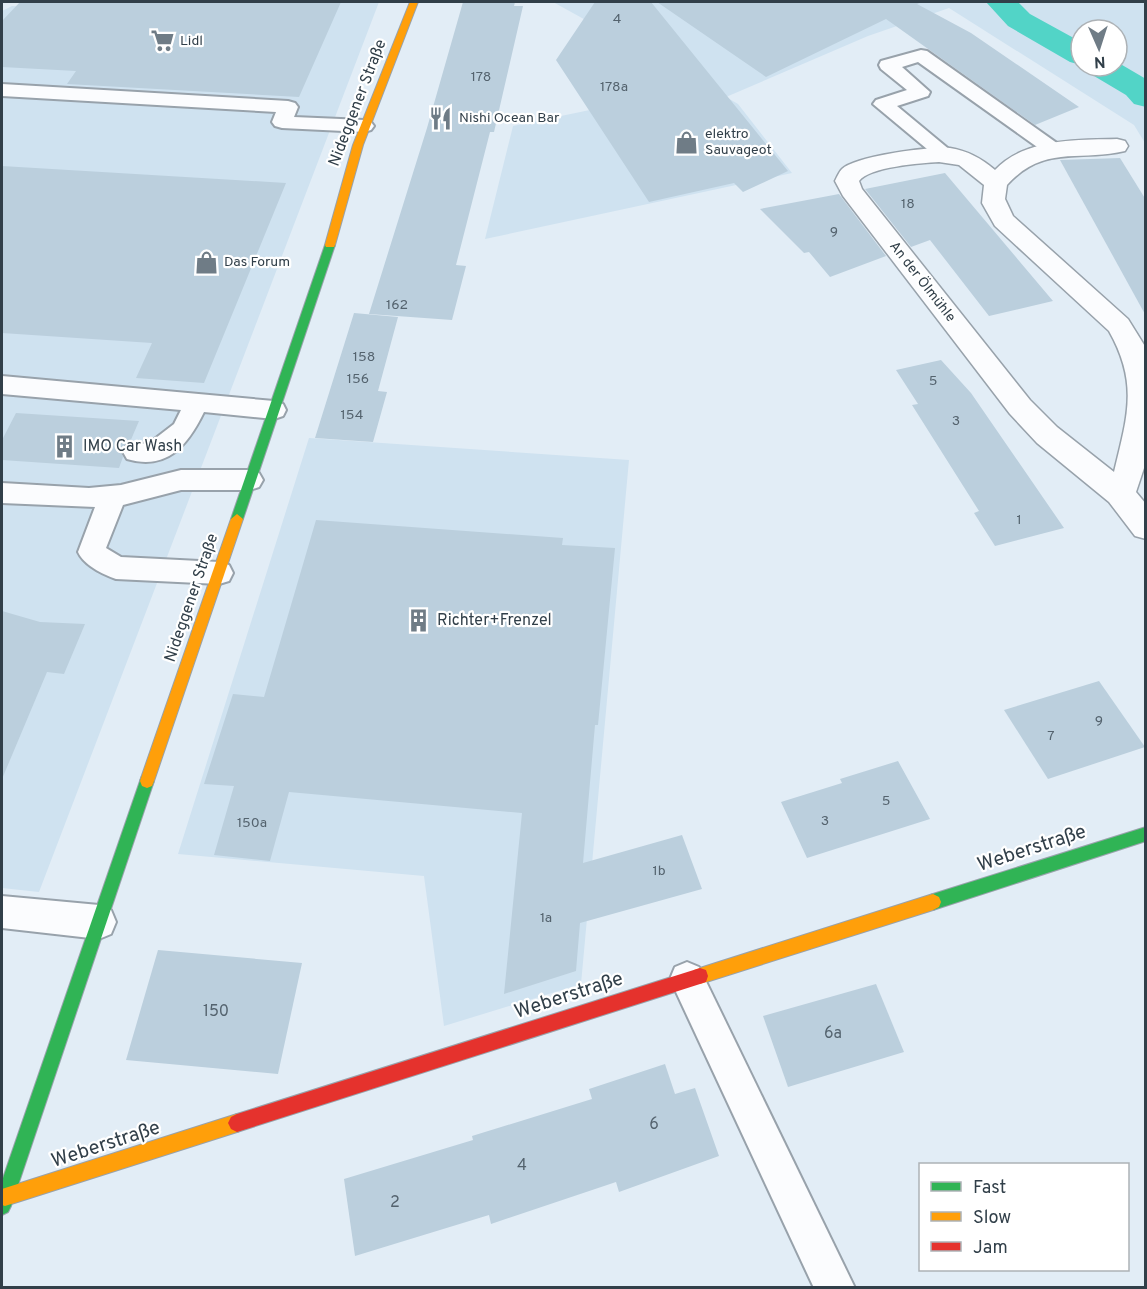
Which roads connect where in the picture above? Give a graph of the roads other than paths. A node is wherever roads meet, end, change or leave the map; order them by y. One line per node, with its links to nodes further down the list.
1 (414, 2): 3 (main road, Nideggener Straße)
2 (2, 90): 3 (lane)
3 (361, 136): 10 (main road, Nideggener Straße)
4 (1117, 146): 5 (street)
5 (1054, 150): 6 (lane); 7 (street)
6 (946, 155): 7 (street); 14 (street, An der Ölmühle)
7 (996, 183): 14 (street)
8 (2, 385): 9 (lane)
9 (197, 402): 10 (lane); 11 (lane)
10 (274, 410): 12 (main road, Nideggener Straße)
11 (136, 452)
12 (250, 480): 15 (lane); 17 (main road, Nideggener Straße)
13 (2, 493): 15 (lane)
14 (1120, 494): 16 (street, An der Ölmühle)
15 (113, 496): 17 (lane)
16 (1146, 527)
17 (219, 573): 20 (main road, Nideggener Straße)
18 (1146, 834): 21 (main road, Weberstraße)
19 (2, 912): 20 (lane)
20 (99, 922): 22 (main road, Nideggener Straße)
21 (687, 979): 22 (main road, Weberstraße); 23 (lane)
22 (3, 1202)
23 (836, 1287)

